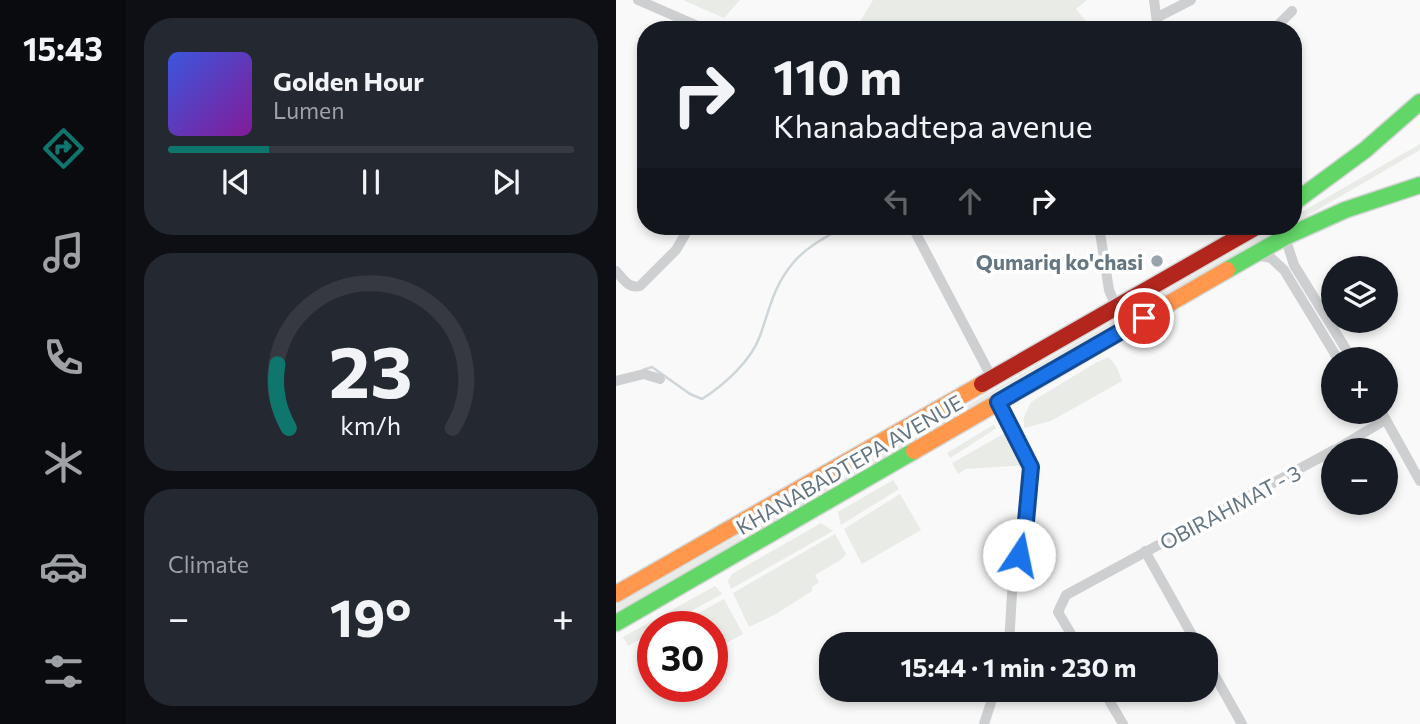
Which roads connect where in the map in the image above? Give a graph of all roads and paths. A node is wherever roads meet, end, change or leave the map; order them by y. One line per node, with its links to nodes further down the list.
1 (638, 0): 6 (street)
2 (1154, 0): 5 (street)
3 (1191, 0): 5 (street)
4 (1292, 12): 8 (street)
5 (1158, 17): 7 (street)
6 (686, 21)
7 (1158, 21)
8 (1282, 21)
9 (1420, 102): 11 (highway)
10 (1420, 186): 12 (highway, KHANABADTEPA AVENUE)
11 (1302, 196)
12 (1302, 229)
13 (685, 235): 20 (street)
14 (917, 235): 24 (street)
15 (1100, 235): 21 (street)
16 (1242, 235): 21 (highway, KHANABADTEPA AVENUE)
17 (1289, 235): 18 (highway, KHANABADTEPA AVENUE)
18 (1284, 237): 19 (highway, KHANABADTEPA AVENUE); 23 (street)
19 (1250, 256): 22 (street); 27 (highway, KHANABADTEPA AVENUE)
20 (616, 271)
21 (1116, 307): 24 (highway, KHANABADTEPA AVENUE)
22 (1331, 347)
23 (1345, 347)
24 (992, 378): 28 (highway, KHANABADTEPA AVENUE)
25 (660, 379): 26 (street)
26 (616, 382)
27 (998, 402): 31 (highway, KHANABADTEPA AVENUE); 38 (street)
28 (929, 414): 31 (highway); 36 (highway, KHANABADTEPA AVENUE)
29 (1371, 424): 32 (street, OBIRAHMAT - 3)
30 (1388, 424): 34 (street)
31 (940, 435): 37 (highway, KHANABADTEPA AVENUE)
32 (1351, 438)
33 (1321, 457): 35 (street, OBIRAHMAT - 3)
34 (1420, 481)
35 (1145, 551): 39 (street); 40 (street, OBIRAHMAT - 3)
36 (616, 594)
37 (616, 622)
38 (1010, 632)
39 (1070, 632)
40 (1190, 632)
41 (1218, 681): 46 (street)
42 (991, 702): 44 (street)
43 (1110, 702): 45 (street)
44 (984, 724)
45 (1123, 724)
46 (1242, 724)

